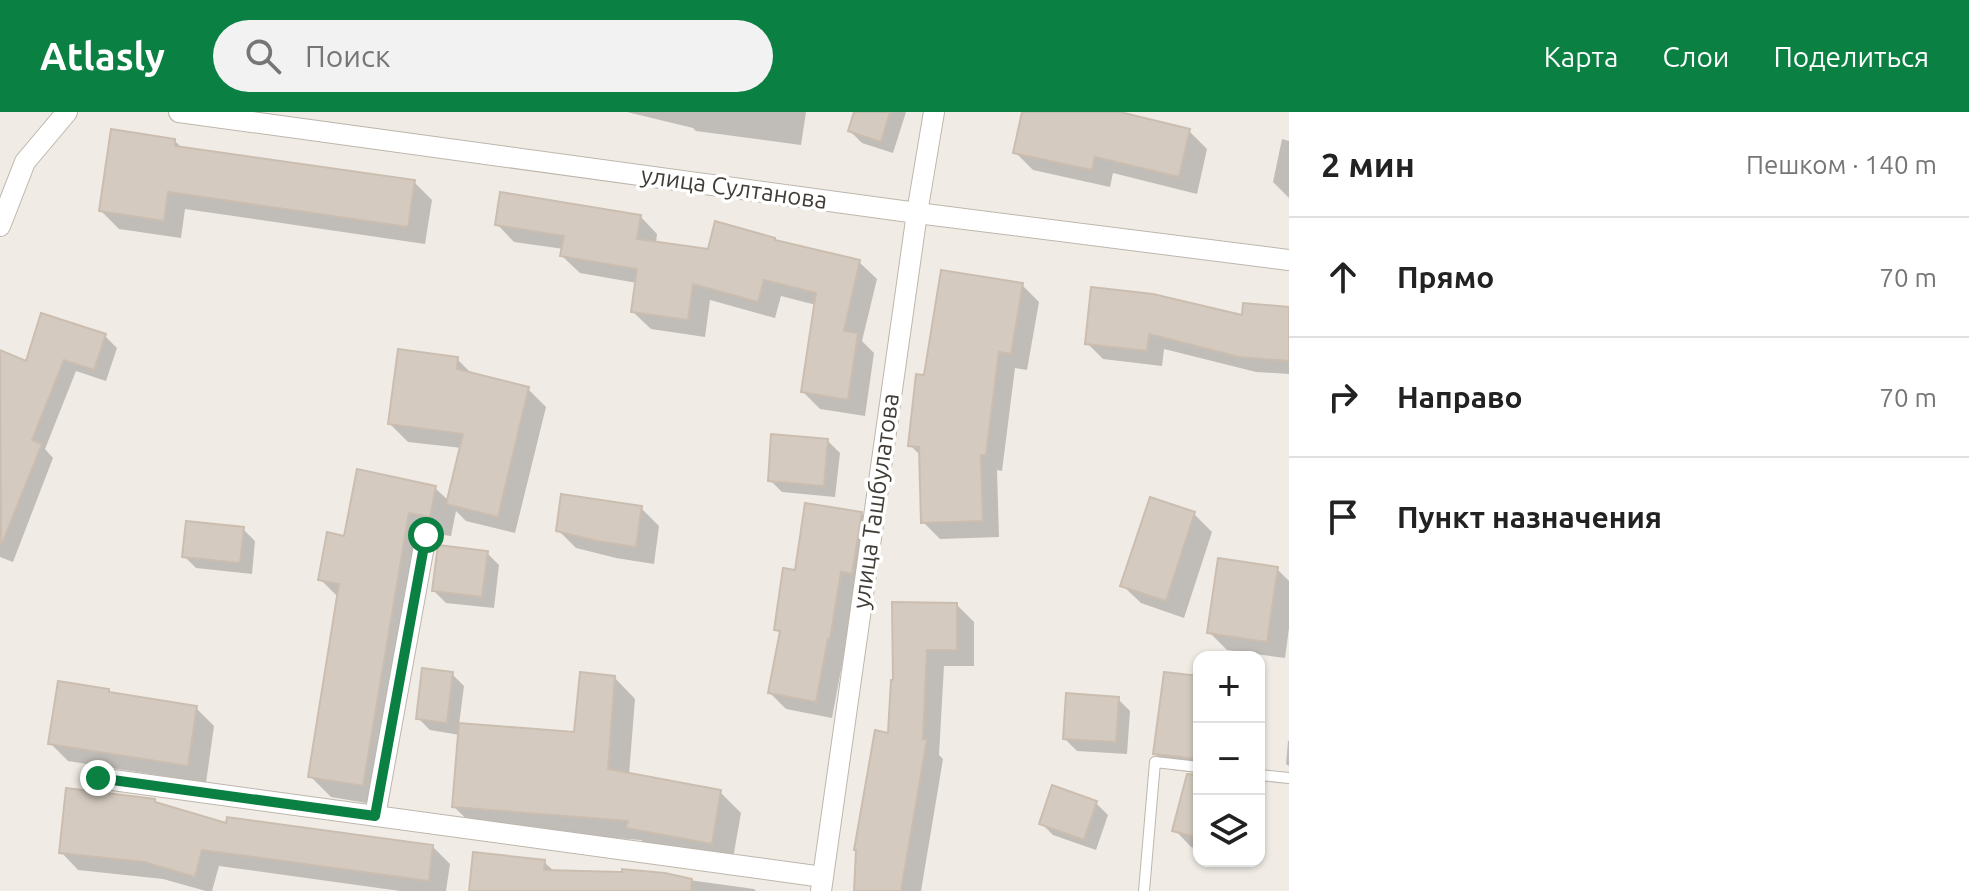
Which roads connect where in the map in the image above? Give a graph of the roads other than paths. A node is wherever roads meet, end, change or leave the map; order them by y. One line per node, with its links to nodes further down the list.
1 (67, 112): 5 (street)
2 (179, 112): 4 (street, улица Султанова)
3 (934, 112): 4 (street, улица Ташбулатова)
4 (917, 213): 6 (street, улица Султанова); 13 (street, улица Ташбулатова)
5 (0, 226)
6 (1289, 260)
7 (426, 535): 12 (street)
8 (1193, 766): 14 (lane)
9 (1265, 776): 11 (lane)
10 (98, 778): 12 (street)
11 (1289, 778)
12 (375, 816): 13 (street)
13 (822, 884)
14 (1144, 891)

